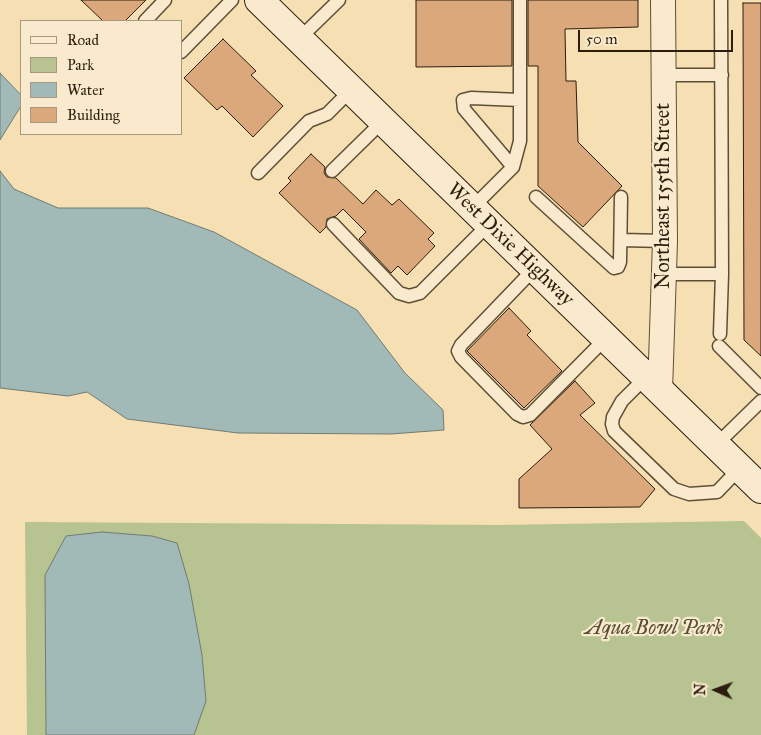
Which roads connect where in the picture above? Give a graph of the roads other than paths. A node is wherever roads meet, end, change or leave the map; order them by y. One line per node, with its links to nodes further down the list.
1 (166, 0): 8 (lane)
2 (232, 0): 10 (lane)
3 (259, 0): 9 (main road, West Dixie Highway)
4 (339, 0): 9 (lane)
5 (520, 0): 14 (lane)
6 (663, 0): 11 (street, Northeast 155th Street)
7 (721, 0): 12 (lane)
8 (146, 20)
9 (299, 39): 13 (main road, West Dixie Highway)
10 (182, 51)
11 (664, 75): 12 (lane); 24 (street, Northeast 155th Street)
12 (722, 75): 27 (lane)
13 (351, 90): 15 (main road, West Dixie Highway); 18 (lane)
14 (520, 100): 16 (lane); 16 (lane)
15 (383, 120): 17 (lane); 21 (main road, West Dixie Highway)
16 (513, 167): 21 (lane)
17 (332, 171)
18 (258, 173)
19 (536, 197): 23 (lane)
20 (621, 197): 23 (lane)
21 (480, 216): 22 (lane); 25 (main road, West Dixie Highway)
22 (333, 224)
23 (621, 240): 24 (lane)
24 (665, 241): 26 (street, Northeast 155th Street)
25 (534, 268): 28 (main road, West Dixie Highway); 28 (lane)
26 (664, 274): 27 (lane); 29 (street, Northeast 155th Street)
27 (722, 274): 30 (lane)
28 (606, 338): 29 (main road, West Dixie Highway)
29 (653, 384): 32 (main road, West Dixie Highway); 33 (lane)
30 (761, 388)
31 (761, 401): 32 (lane)
32 (716, 445): 33 (main road, West Dixie Highway)
33 (740, 468): 34 (main road, West Dixie Highway)
34 (761, 489)

